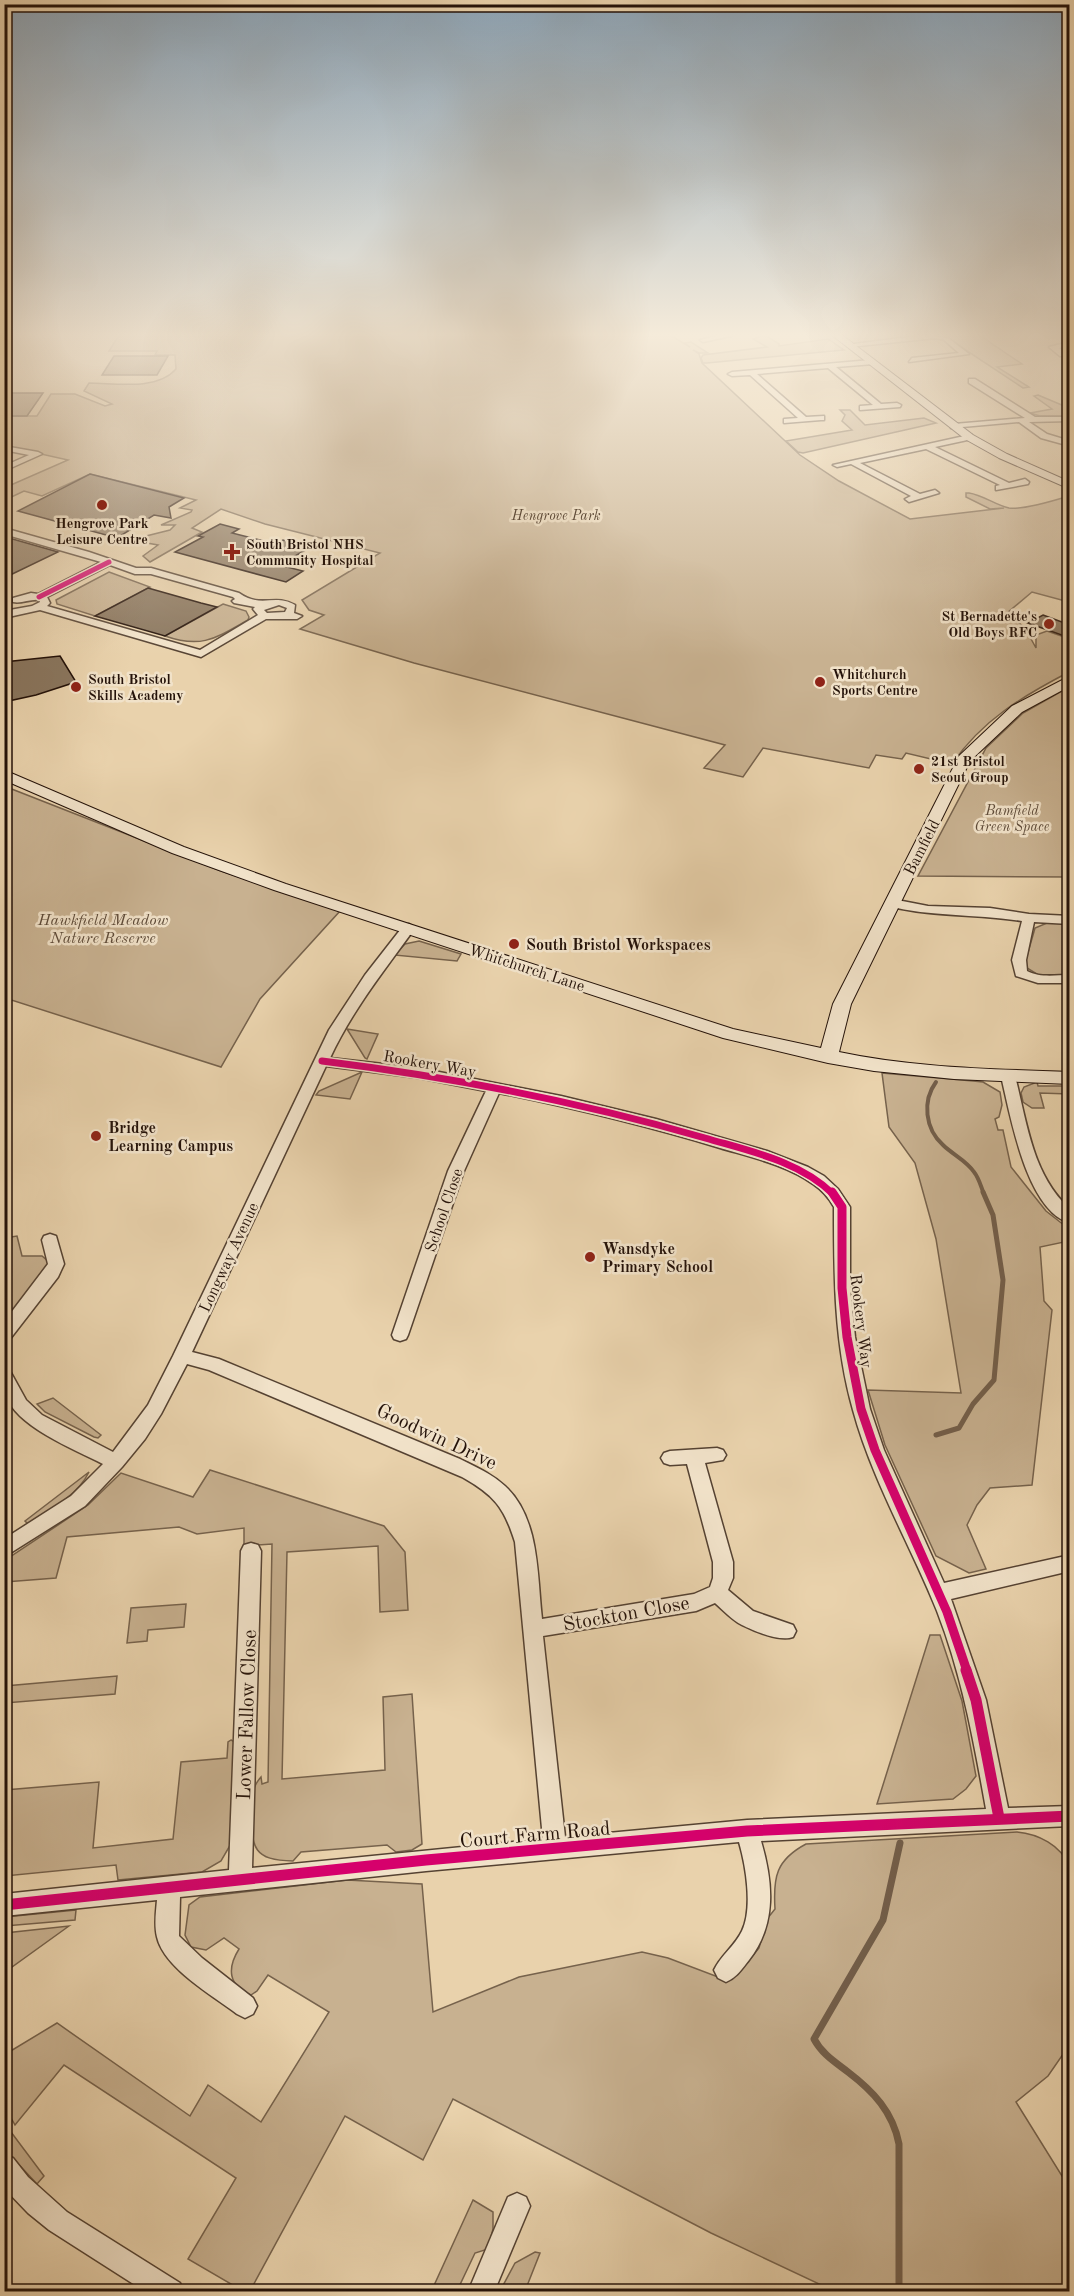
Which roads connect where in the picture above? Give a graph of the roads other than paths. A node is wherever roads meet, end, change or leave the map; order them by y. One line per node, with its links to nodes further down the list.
1 (945, 442): 3 (street)
2 (978, 442): 10 (street)
3 (927, 446): 5 (street); 9 (street)
4 (4, 448): 7 (street)
5 (853, 462): 6 (street); 13 (street)
6 (837, 465)
7 (4, 469)
8 (1025, 482): 9 (street)
9 (1008, 486): 11 (street)
10 (1070, 486)
11 (992, 489)
12 (935, 493): 13 (street)
13 (919, 497): 14 (street)
14 (903, 500)
15 (4, 531): 16 (street)
16 (109, 562): 18 (street); 20 (street)
17 (4, 597): 19 (street)
18 (40, 602): 19 (street); 20 (street)
19 (16, 604): 21 (street)
20 (264, 611): 22 (street)
21 (4, 615)
22 (293, 615)
23 (1070, 680): 25 (street, Bamfield)
24 (4, 774): 28 (street, Whitchurch Lane)
25 (892, 903): 26 (street); 30 (street, Bamfield)
26 (1029, 918): 27 (street); 29 (street)
27 (1070, 920)
28 (409, 928): 30 (street, Whitchurch Lane); 31 (street, Longway Avenue)
29 (1070, 979)
30 (828, 1057): 32 (street, Whitchurch Lane)
31 (322, 1061): 34 (street, Rookery Way); 39 (street, Longway Avenue)
32 (1008, 1076): 33 (street, Whitchurch Lane); 35 (street)
33 (1070, 1078)
34 (494, 1088): 38 (street, School Close); 49 (street, Rookery Way)
35 (1070, 1218)
36 (50, 1240): 37 (street)
37 (4, 1335)
38 (400, 1335)
39 (182, 1356): 44 (street, Longway Avenue); 50 (street, Goodwin Drive)
40 (4, 1377): 44 (street)
41 (717, 1455): 42 (street)
42 (694, 1456): 43 (street); 48 (street)
43 (670, 1458)
44 (116, 1462): 45 (street, Longway Avenue)
45 (4, 1549)
46 (251, 1551): 56 (street, Lower Fallow Close)
47 (1070, 1563): 49 (street)
48 (717, 1593): 50 (street, Stockton Close); 51 (street)
49 (938, 1593): 52 (street, Rookery Way)
50 (534, 1629): 55 (street, Goodwin Drive)
51 (786, 1631)
52 (999, 1818): 53 (street, Court Farm Road); 54 (street, Court Farm Road)
53 (1068, 1821)
54 (747, 1831): 55 (street, Court Farm Road); 59 (street)
55 (555, 1850): 56 (street, Court Farm Road)
56 (240, 1880): 57 (street, Court Farm Road)
57 (170, 1888): 58 (street, Court Farm Road); 60 (street)
58 (4, 1905)
59 (726, 1970)
60 (245, 2006)
61 (4, 2167): 63 (street)
62 (517, 2206): 64 (street)
63 (171, 2292)
64 (481, 2292)

